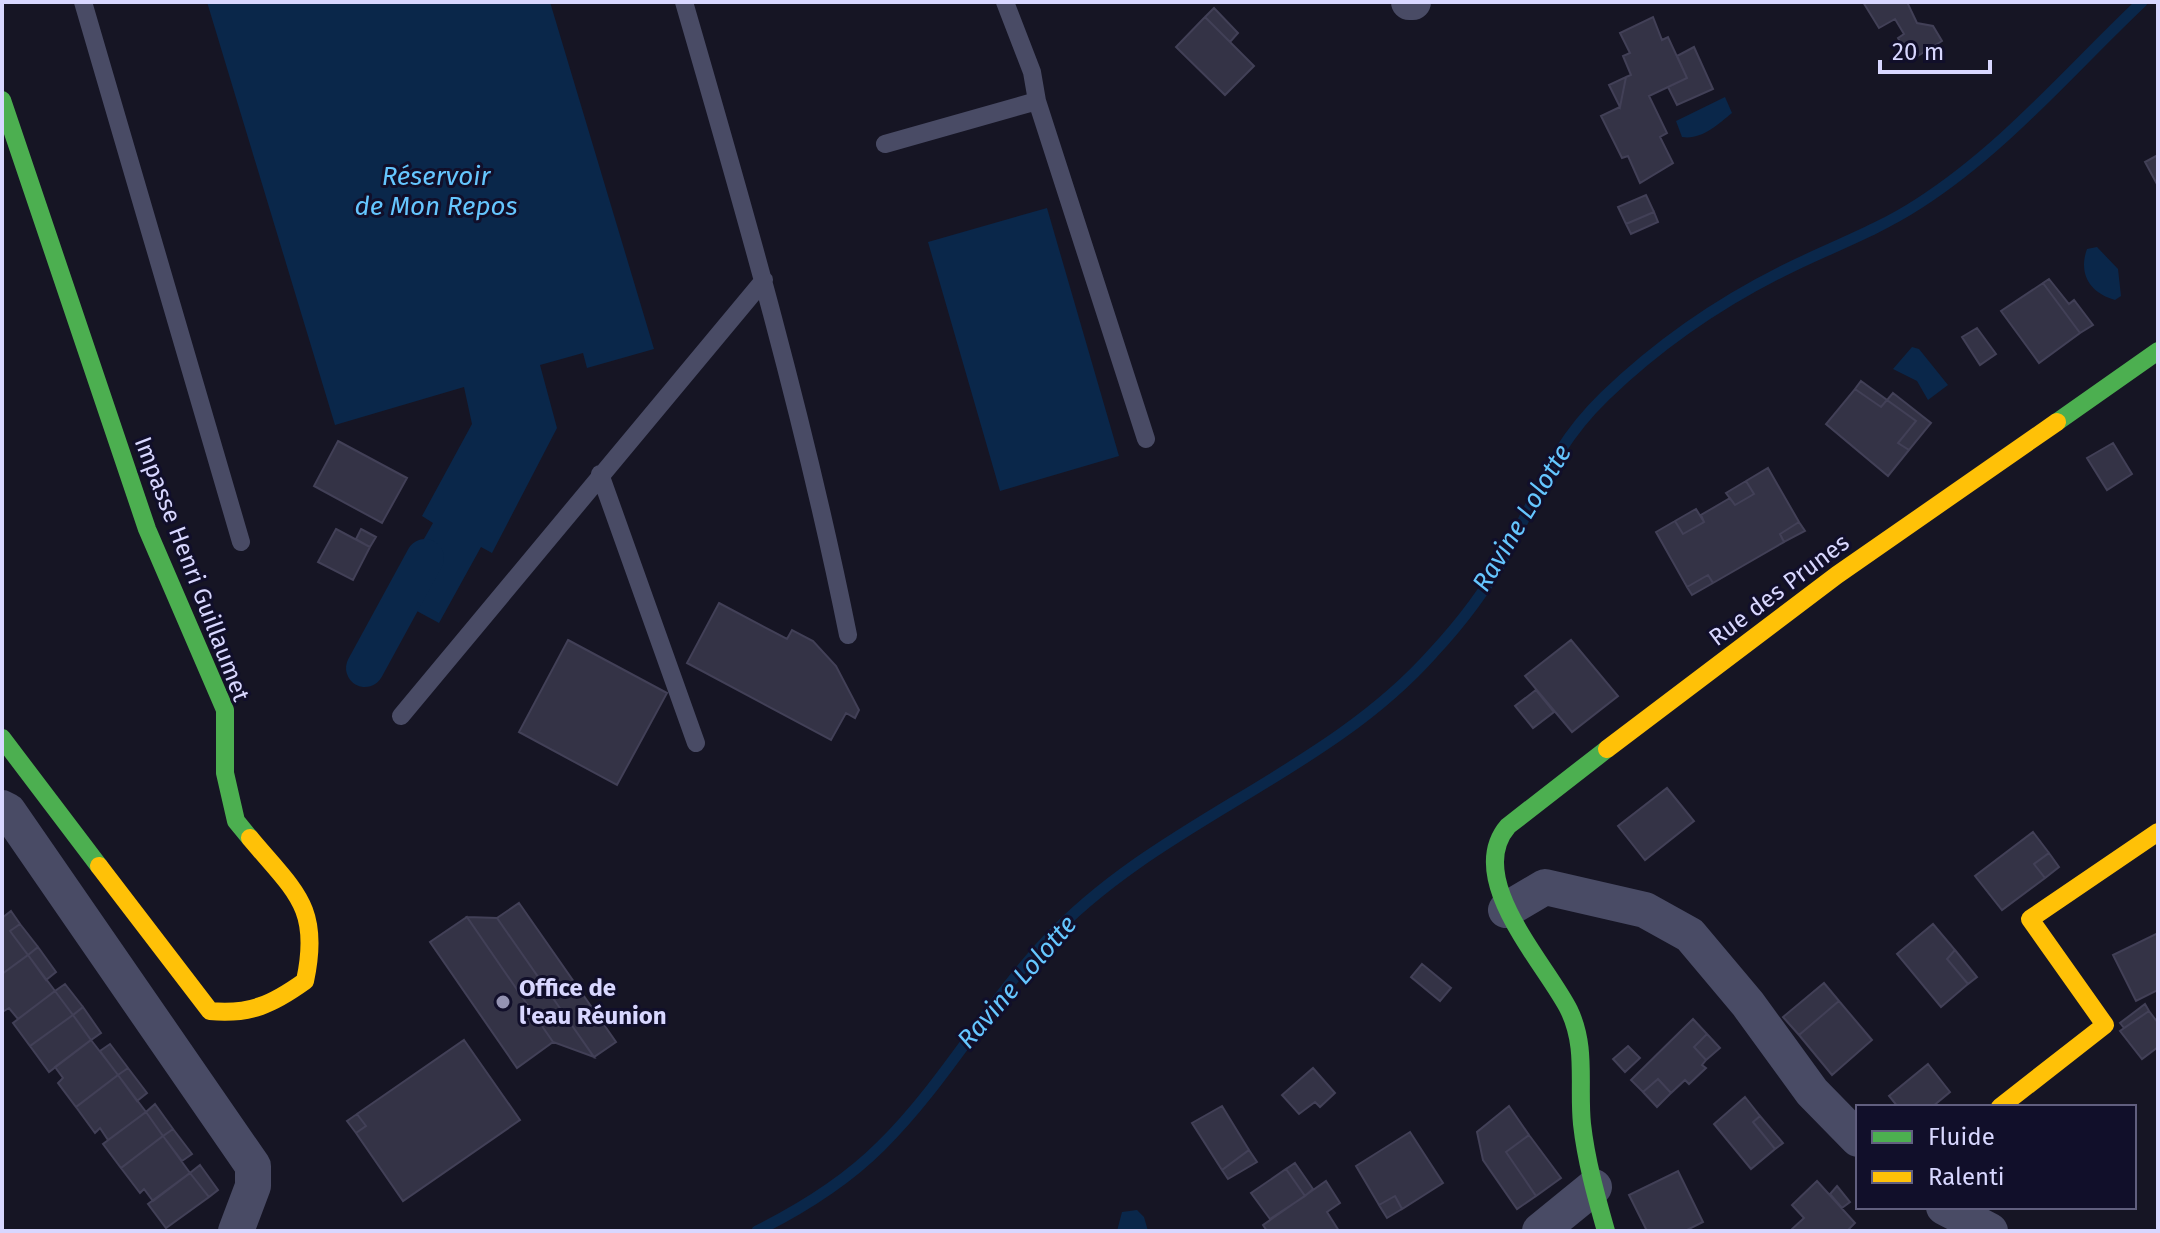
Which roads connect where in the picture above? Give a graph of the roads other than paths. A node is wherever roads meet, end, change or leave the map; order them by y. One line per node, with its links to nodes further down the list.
1 (83, 2): 11 (lane)
2 (684, 2): 7 (lane)
3 (1005, 2): 5 (lane)
4 (2, 100): 14 (street, Impasse Henri Guillaumet)
5 (1037, 101): 6 (lane); 9 (lane)
6 (885, 144)
7 (764, 280): 10 (lane); 12 (lane)
8 (2158, 351): 18 (street, Rue des Prunes)
9 (1146, 439)
10 (600, 474): 13 (lane); 15 (lane)
11 (241, 542)
12 (848, 635)
13 (401, 716)
14 (2, 738)
15 (696, 743)
16 (2, 808): 23 (street)
17 (2158, 832): 19 (street)
18 (1506, 910): 20 (street); 21 (street, Rue des Prunes)
19 (2003, 1105)
20 (1856, 1137)
21 (1594, 1187): 24 (street); 25 (street, Rue des Prunes)
22 (1948, 1209): 26 (street)
23 (236, 1231)
24 (1540, 1231)
25 (1606, 1231)
26 (1990, 1231)

